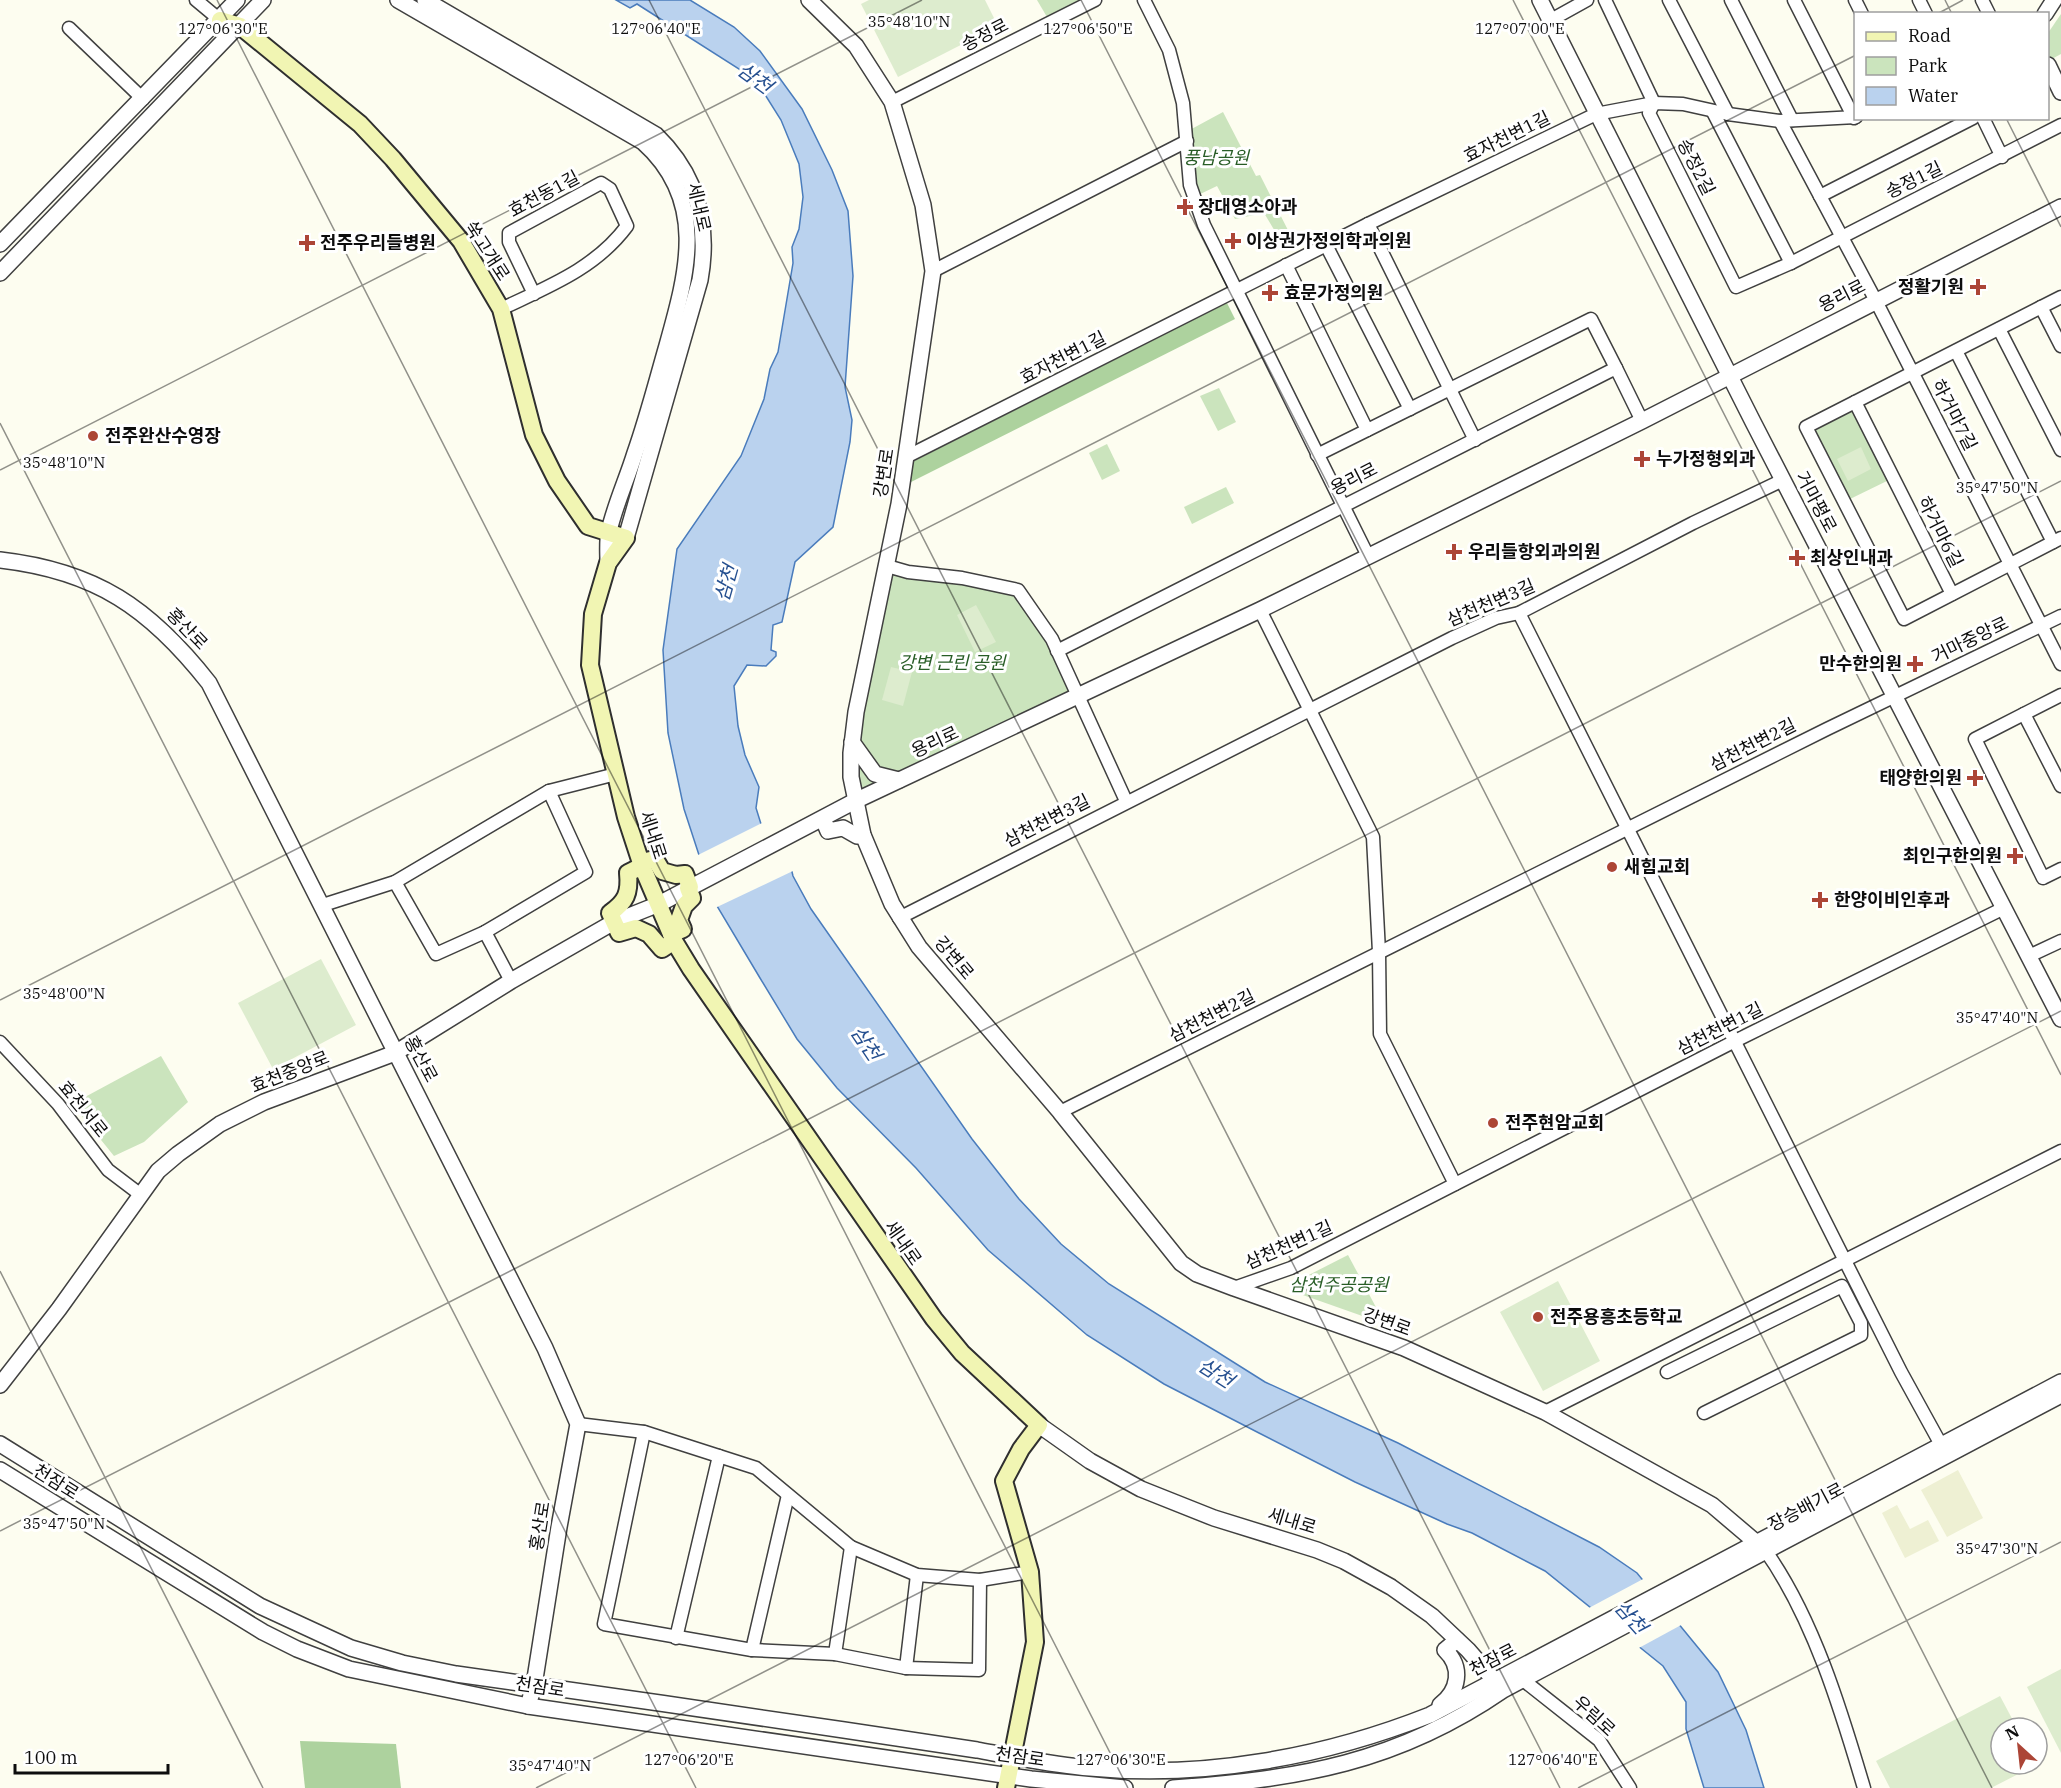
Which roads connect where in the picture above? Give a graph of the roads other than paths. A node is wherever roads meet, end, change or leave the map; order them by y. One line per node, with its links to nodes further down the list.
1 (196, 0): 15 (street)
2 (237, 0): 15 (street)
3 (262, 0): 17 (street)
4 (398, 0): 71 (street, 세내로)
5 (425, 0): 72 (street, 세내로)
6 (809, 0): 22 (street, 강변로)
7 (1095, 0): 22 (street, 송정로)
8 (1144, 0): 33 (street)
9 (1540, 0): 16 (street, 거마평로)
10 (1587, 0): 16 (street)
11 (1605, 0): 23 (street, 송정2길)
12 (1669, 0): 26 (street)
13 (1731, 0): 29 (street)
14 (1794, 0): 27 (street)
15 (220, 20): 17 (main road); 21 (street)
16 (1551, 20): 25 (street, 거마평로)
17 (240, 26): 45 (street); 51 (main road, 쑥고개로)
18 (69, 28): 21 (street)
19 (2049, 67): 20 (street)
20 (2061, 92)
21 (142, 99): 39 (street)
22 (892, 102): 44 (street, 강변로)
23 (1654, 103): 24 (street); 25 (street); 41 (street, 송정2길)
24 (1713, 112): 26 (street); 42 (street)
25 (1596, 114): 37 (street, 효자천변1길); 57 (street, 거마평로)
26 (1728, 114): 29 (street)
27 (1854, 116)
28 (1854, 118): 29 (street)
29 (1786, 120): 35 (street)
30 (1968, 120): 35 (street, 송정1길)
31 (1984, 120): 34 (street)
32 (2061, 125): 34 (street, 송정1길)
33 (1187, 141): 44 (street); 46 (street)
34 (2002, 157): 38 (street, 송정1길)
35 (1820, 196): 38 (street)
36 (2061, 207): 49 (street, 용리로)
37 (1368, 224): 40 (street, 효자천변1길); 58 (street)
38 (1841, 236): 42 (street, 송정1길); 49 (street)
39 (0, 244)
40 (1326, 245): 43 (street, 효자천변1길); 60 (street)
41 (1716, 247): 42 (street, 송정1길)
42 (1791, 263)
43 (1286, 265): 46 (street, 효자천변1길); 62 (street)
44 (933, 271): 67 (street, 강변로)
45 (0, 273)
46 (1236, 291): 66 (street); 67 (street, 효자천변1길)
47 (534, 294): 47 (street, 효천동1길); 51 (street, 효천동1길)
48 (2061, 297): 50 (street, 하거마7길)
49 (1876, 301): 56 (street); 57 (street, 용리로)
50 (2041, 307): 52 (street, 하거마7길); 53 (street)
51 (501, 309): 71 (main road, 쑥고개로)
52 (1999, 328): 54 (street, 하거마7길); 64 (street)
53 (2061, 346)
54 (1956, 351): 56 (street, 하거마7길); 65 (street, 하거마7길)
55 (1616, 368): 58 (street); 61 (street); 63 (street, 용리로)
56 (1913, 373): 59 (street, 하거마7길); 77 (street, 하거마7길)
57 (1729, 376): 61 (street, 용리로); 68 (street, 거마평로)
58 (1449, 389): 60 (street); 63 (street)
59 (1855, 402): 70 (street, 하거마7길); 79 (street, 하거마6길)
60 (1410, 409): 62 (street)
61 (1642, 421): 74 (street, 용리로)
62 (1367, 430): 66 (street)
63 (1475, 440): 69 (street, 용리로)
64 (2061, 450)
65 (2007, 451): 73 (street, 하거마6길)
66 (1317, 455): 69 (street)
67 (906, 457): 78 (street, 강변로)
68 (1783, 480): 81 (street, 삼천천변3길); 86 (street, 거마평로)
69 (1342, 507): 74 (street); 84 (street, 용리로)
70 (1851, 517): 79 (street, 하거마6길)
71 (608, 532): 72 (main road, 쑥고개로); 76 (street, 세내로)
72 (626, 538): 76 (main road, 세내로)
73 (2057, 540): 77 (street, 하거마6길)
74 (1368, 556): 80 (street, 용리로)
75 (0, 560): 106 (street, 홍산로)
76 (608, 563): 92 (main road, 세내로)
77 (2010, 564): 79 (street, 하거마6길); 83 (street)
78 (887, 566): 84 (street); 91 (street, 강변로)
79 (1952, 594)
80 (1260, 610): 88 (street, 용리로); 89 (street)
81 (1519, 613): 89 (street, 삼천천변3길); 99 (street)
82 (2061, 616): 83 (street, 거마중앙로)
83 (2042, 625): 85 (street); 86 (street, 거마중앙로)
84 (1057, 651): 88 (street)
85 (2061, 664)
86 (1895, 695): 99 (street, 삼천천변2길); 107 (street, 거마평로)
87 (2061, 695): 90 (street)
88 (1078, 696): 93 (street, 용리로); 96 (street)
89 (1310, 710): 96 (street, 삼천천변3길); 113 (street)
90 (2024, 714): 94 (street); 102 (street)
91 (852, 742): 93 (street); 97 (street, 강변로)
92 (616, 774): 95 (street); 101 (main road, 세내로)
93 (899, 780): 97 (street, 용리로)
94 (2060, 784)
95 (549, 791): 103 (street); 110 (street)
96 (1126, 801): 108 (street, 삼천천변3길)
97 (852, 802): 98 (street, 용리로); 100 (street, 강변로)
98 (823, 819): 100 (street); 104 (street, 용리로)
99 (1627, 828): 113 (street, 삼천천변2길); 117 (street)
100 (860, 835): 108 (street, 강변로)
101 (642, 864): 104 (main road); 105 (main road, 세내로); 109 (main road)
102 (2061, 869)
103 (395, 882): 106 (street); 110 (street)
104 (684, 890): 105 (street, 효천중앙로); 111 (main road)
105 (658, 904): 109 (street, 효천중앙로); 111 (main road, 세내로)
106 (323, 905): 119 (street, 홍산로)
107 (2004, 908): 114 (street, 거마평로); 117 (street, 삼천천변1길)
108 (899, 918): 120 (street, 강변로)
109 (614, 922): 111 (main road); 115 (street, 효천중앙로)
110 (485, 932): 115 (street)
111 (673, 938): 133 (main road, 세내로)
112 (2061, 941): 114 (street)
113 (1379, 952): 120 (street, 삼천천변2길); 122 (street)
114 (2029, 956): 116 (street, 거마평로)
115 (511, 981): 119 (street, 효천중앙로)
116 (2061, 1019)
117 (1735, 1041): 122 (street, 삼천천변1길); 124 (street)
118 (0, 1042): 123 (street, 효천서로)
119 (395, 1053): 123 (street, 효천중앙로); 132 (street, 홍산로)
120 (1060, 1112): 125 (street, 강변로)
121 (2061, 1151): 124 (street)
122 (1455, 1184): 125 (street, 삼천천변1길)
123 (141, 1195): 128 (street, 효천중앙로)
124 (1845, 1261): 130 (street); 136 (street)
125 (1234, 1288): 130 (street, 강변로)
126 (1667, 1372): 131 (street)
127 (2061, 1382): 136 (street, 장승배기로)
128 (0, 1385)
129 (2061, 1395): 136 (street, 장승배기로)
130 (1545, 1412): 140 (street, 강변로)
131 (1704, 1413)
132 (578, 1425): 134 (street); 151 (street, 홍산로)
133 (1039, 1425): 142 (main road, 천잠로); 146 (street, 세내로)
134 (644, 1432): 137 (street); 145 (street)
135 (0, 1444): 151 (street, 천잠로)
136 (1944, 1450): 140 (street, 장승배기로)
137 (719, 1456): 139 (street); 145 (street)
138 (0, 1470): 153 (street, 천잠로)
139 (788, 1496): 141 (street); 147 (street)
140 (1762, 1546): 150 (street, 천잠로); 159 (street, 장승배기로)
141 (851, 1547): 143 (street); 148 (street)
142 (1030, 1572): 144 (street); 155 (main road, 천잠로)
143 (916, 1575): 144 (street); 149 (street)
144 (980, 1580): 149 (street)
145 (676, 1638): 147 (street)
146 (1457, 1640): 152 (street, 세내로); 154 (street)
147 (752, 1650): 148 (street)
148 (835, 1654): 149 (street)
149 (906, 1668)
150 (1524, 1675): 152 (street, 천잠로); 158 (street, 우림로)
151 (534, 1685): 153 (street, 홍산로); 155 (street, 천잠로)
152 (1499, 1685): 154 (street, 천잠로); 157 (street, 천잠로)
153 (528, 1706): 155 (street, 천잠로)
154 (1440, 1711): 155 (street, 천잠로)
155 (1010, 1773): 156 (street, 천잠로)
156 (1125, 1788)
157 (1173, 1788)
158 (1630, 1788)
159 (1864, 1788)

